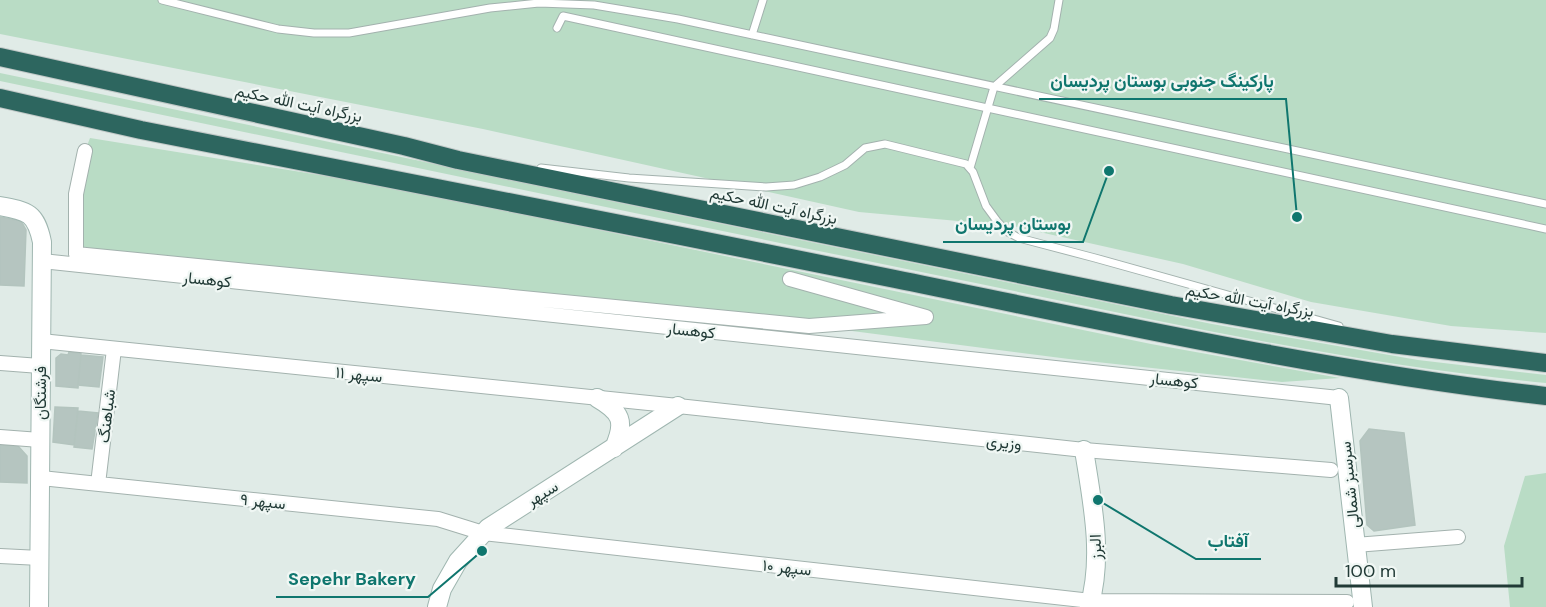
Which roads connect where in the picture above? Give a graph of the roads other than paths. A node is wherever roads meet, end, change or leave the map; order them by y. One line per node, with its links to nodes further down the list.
1 (162, 0): 5 (lane)
2 (763, 0): 5 (lane)
3 (1059, 0): 7 (lane)
4 (557, 28): 10 (lane)
5 (752, 35): 7 (lane)
6 (0, 57): 13 (highway, بزرگراه آیت الله حکیم)
7 (994, 87): 10 (lane); 15 (lane)
8 (0, 98): 11 (highway)
9 (0, 106): 11 (highway)
10 (988, 108): 14 (lane); 17 (lane)
11 (141, 130): 26 (highway)
12 (85, 151): 19 (street)
13 (458, 160): 14 (lane); 21 (highway, بزرگراه آیت الله حکیم)
14 (970, 168): 21 (lane)
15 (1546, 204)
16 (0, 206): 18 (street, فرشتگان)
17 (1546, 229)
18 (42, 261): 20 (street, فرشتگان); 28 (street, کوهسار)
19 (790, 279)
20 (41, 341): 22 (street, سپهر ۱۱); 25 (street, فرشتگان)
21 (1392, 344): 24 (highway, بزرگراه آیت الله حکیم)
22 (114, 349): 27 (street, سپهر ۱۱); 36 (street, شباهنگ)
23 (0, 363): 25 (street)
24 (1546, 363)
25 (40, 366): 31 (street, فرشتگان)
26 (1546, 396)
27 (597, 398): 29 (street, سپهر ۱۱); 32 (street)
28 (1339, 398): 39 (street, سرسبز شمالی)
29 (678, 406): 32 (street, سپهر); 33 (street, وزیری)
30 (0, 437): 31 (street)
31 (40, 440): 35 (street, فرشتگان)
32 (614, 448): 37 (street, سپهر)
33 (1084, 450): 34 (street, وزیری); 42 (street, البرز)
34 (1331, 470)
35 (41, 478): 36 (street, سپهر ۹); 41 (street, فرشتگان)
36 (98, 484): 37 (street, سپهر ۹)
37 (483, 533): 42 (street, سپهر ۱۰); 45 (street, سپهر)
38 (1458, 537): 39 (street)
39 (1355, 545): 43 (street, سرسبز شمالی)
40 (0, 556): 41 (street)
41 (40, 558): 44 (street, فرشتگان)
42 (1090, 604): 43 (street, سپهر ۱۰)
43 (1355, 604)
44 (39, 607)
45 (436, 607)

